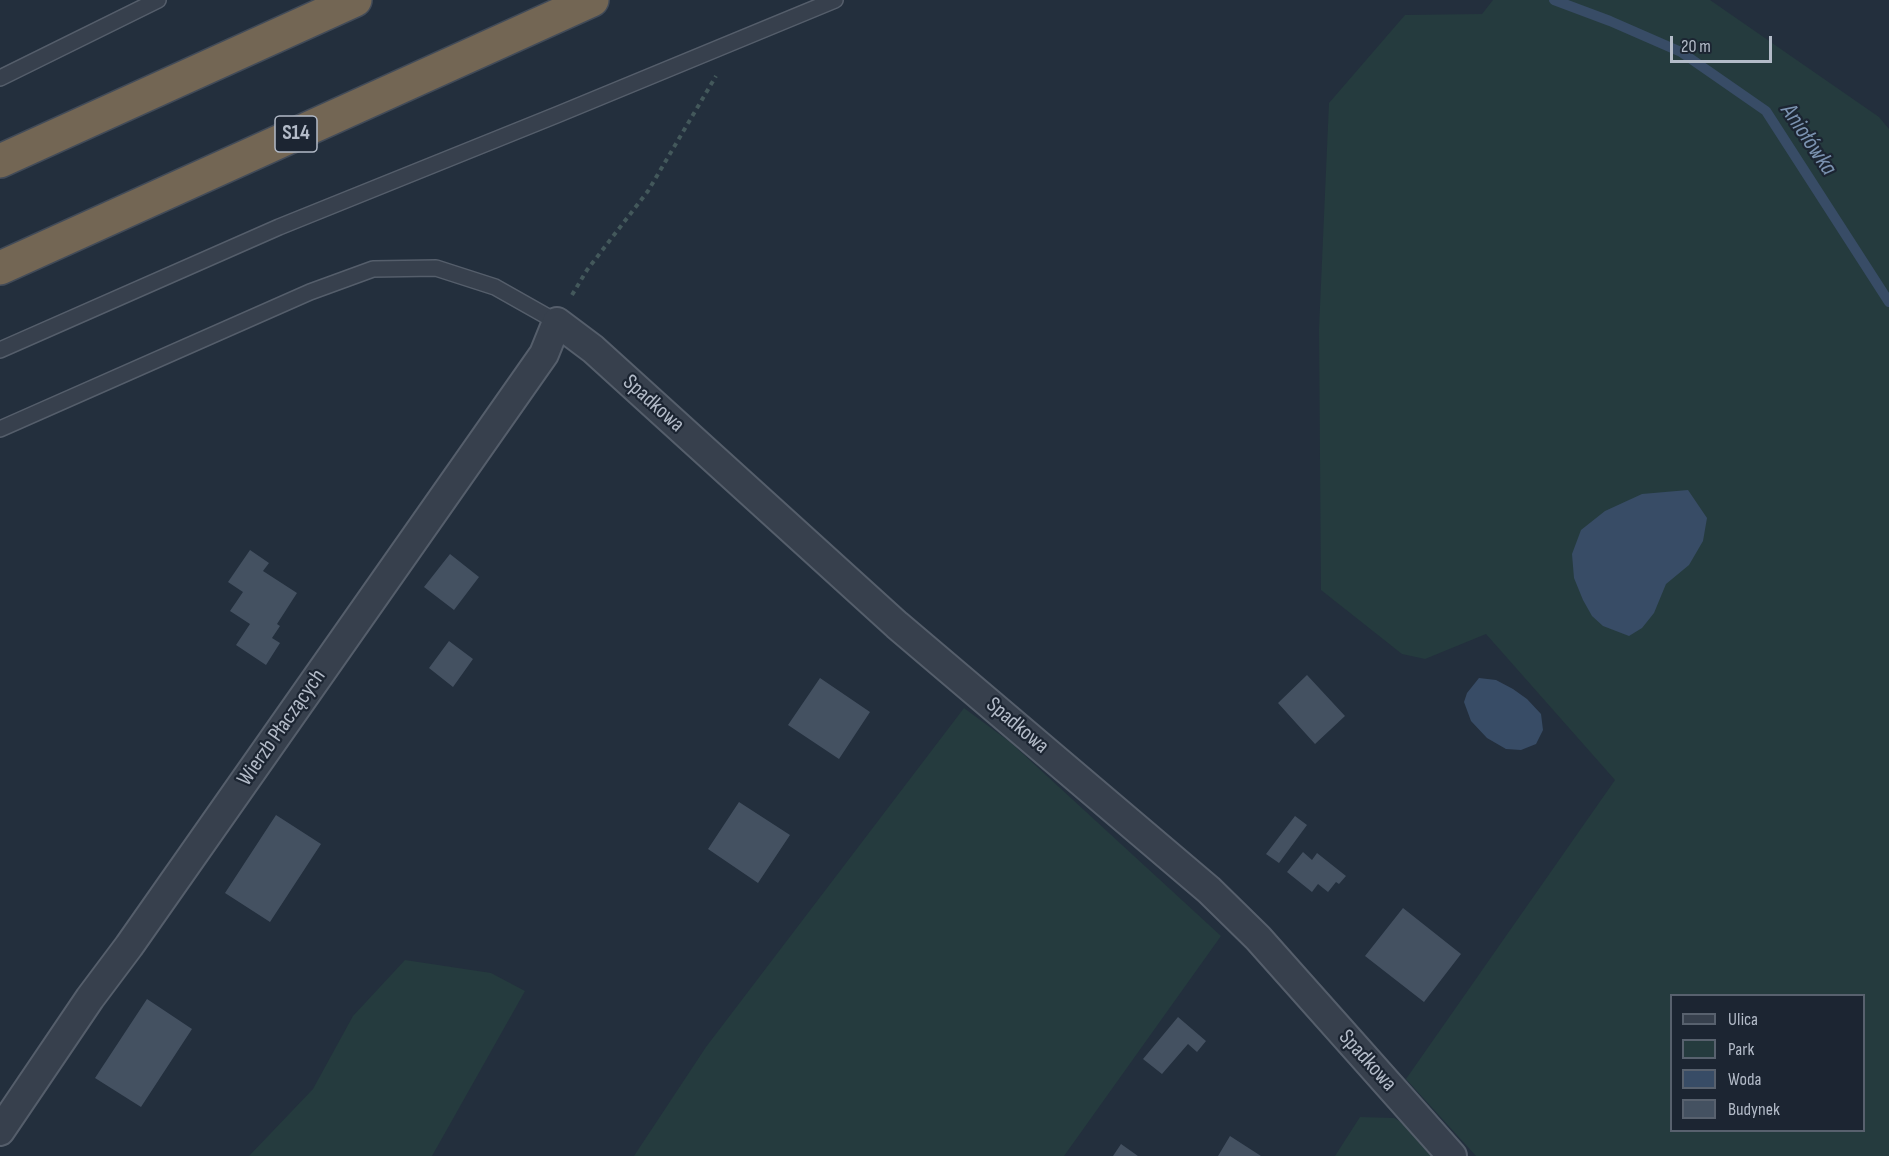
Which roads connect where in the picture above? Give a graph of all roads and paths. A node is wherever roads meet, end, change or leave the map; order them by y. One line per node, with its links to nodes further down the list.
1 (158, 0): 6 (lane)
2 (355, 0): 7 (highway)
3 (592, 0): 8 (highway, S14)
4 (835, 0): 5 (lane)
5 (738, 40): 9 (path); 10 (lane)
6 (0, 78)
7 (0, 161)
8 (0, 268)
9 (557, 322): 11 (lane); 12 (street, Wierzb Płaczących); 13 (street, Spadkowa)
10 (0, 350)
11 (0, 429)
12 (0, 1131)
13 (1452, 1156)

